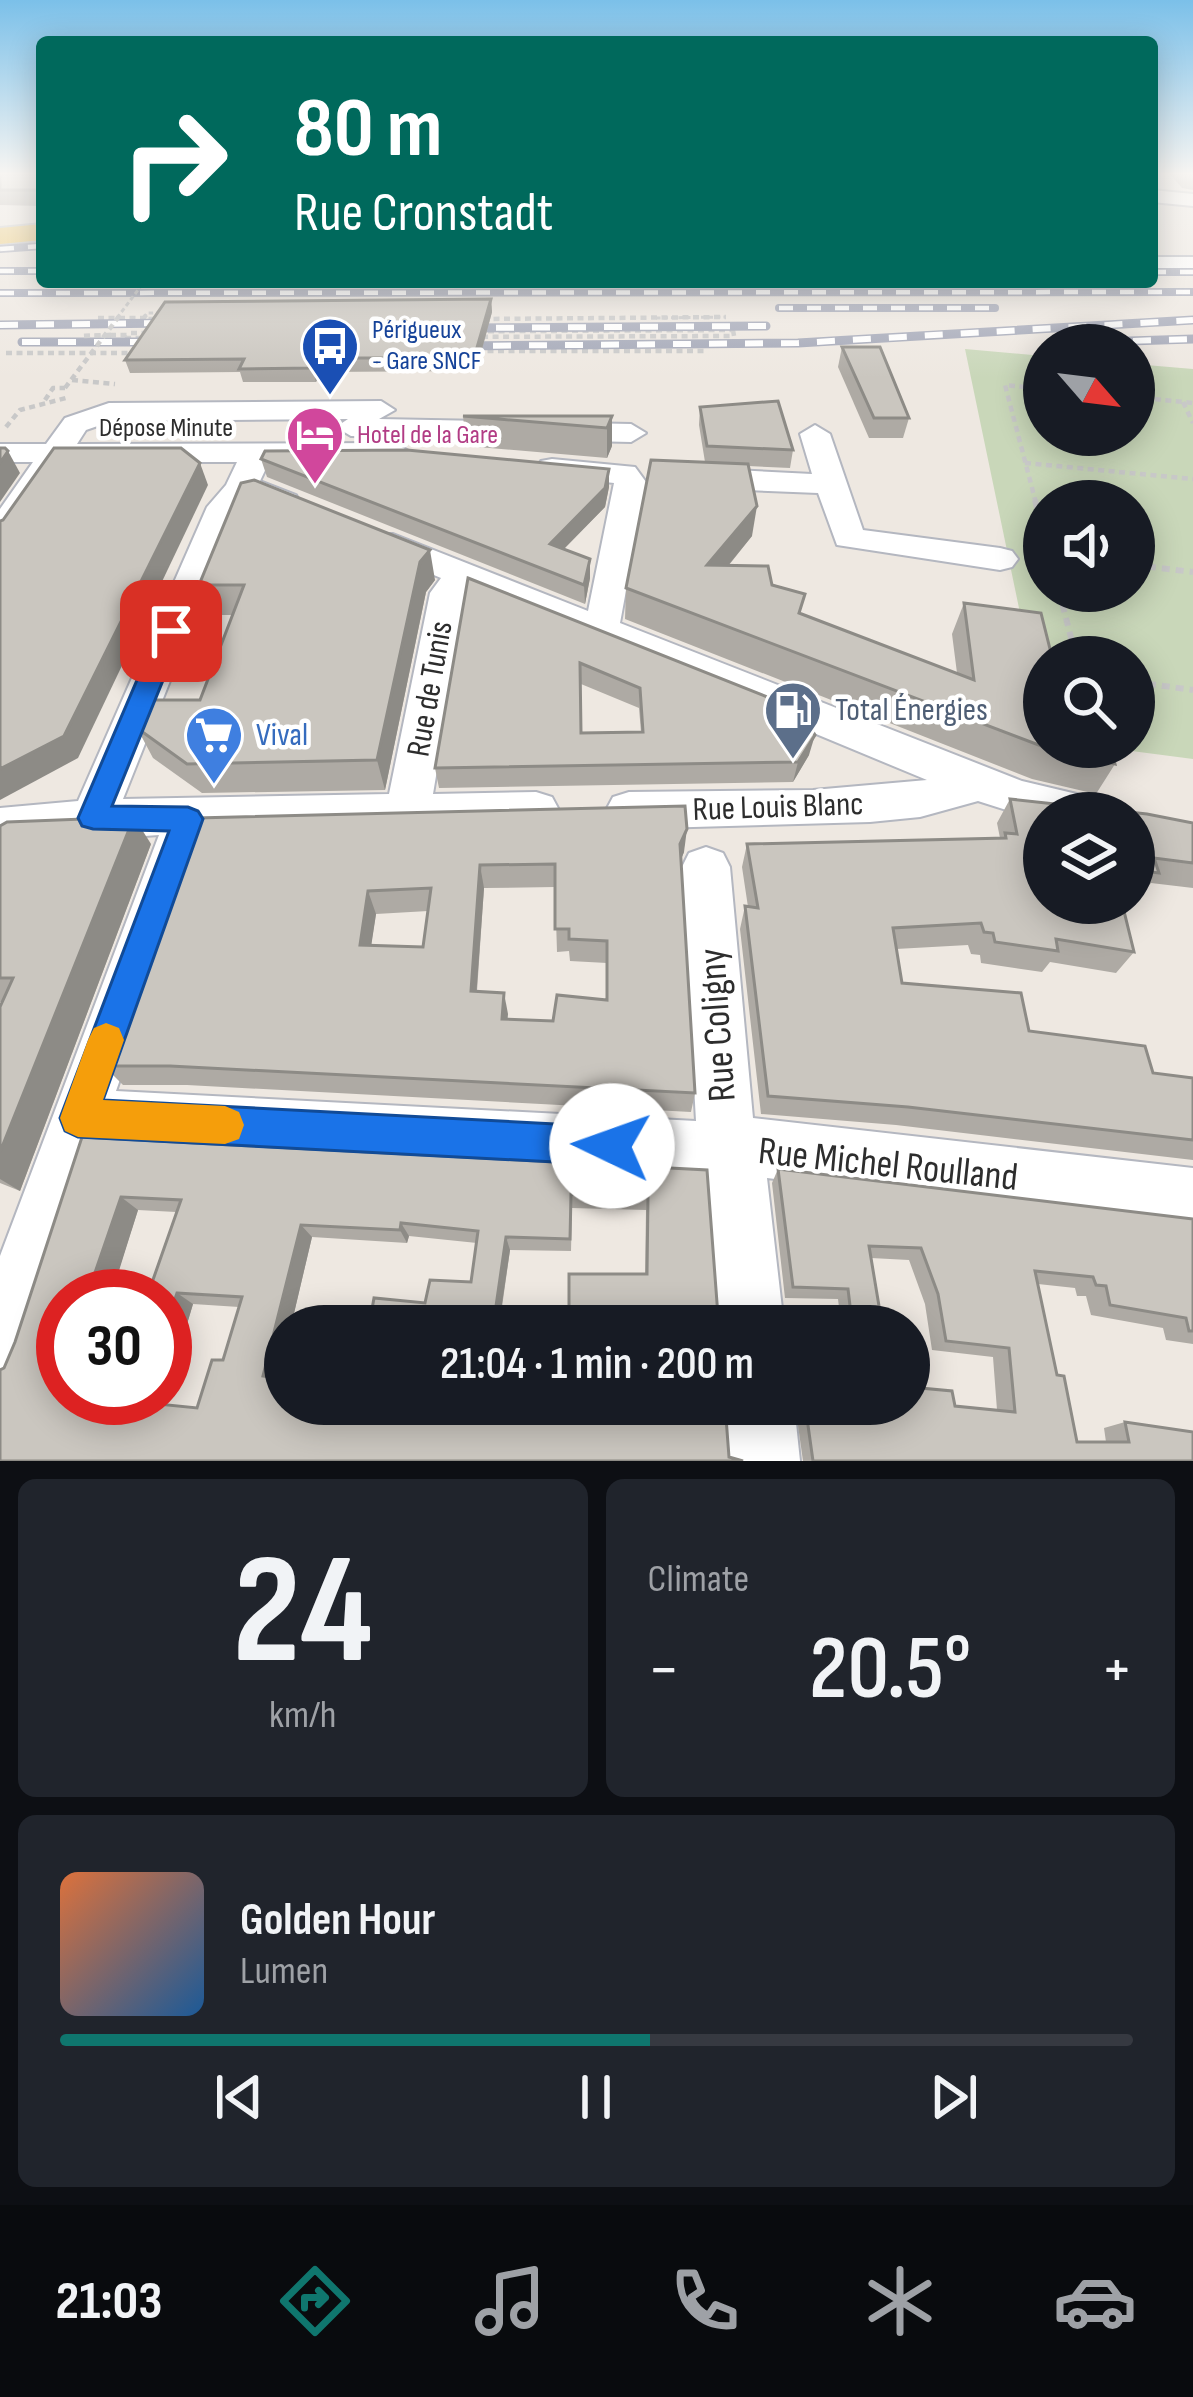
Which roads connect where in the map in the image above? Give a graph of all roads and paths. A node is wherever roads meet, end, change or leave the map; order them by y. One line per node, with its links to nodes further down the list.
1 (1193, 264): 2 (street)
2 (1158, 265)
3 (140, 288): 5 (path, bridge)
4 (726, 317): 6 (path)
5 (120, 318): 5 (path, bridge); 9 (path, bridge)
6 (481, 319)
7 (244, 334): 11 (path)
8 (253, 334): 12 (path)
9 (107, 335): 10 (path); 10 (path, bridge); 17 (path, bridge)
10 (159, 335): 11 (path)
11 (218, 335): 12 (path)
12 (276, 335): 12 (path)
13 (704, 350): 14 (path)
14 (471, 352)
15 (6, 353): 16 (path)
16 (149, 353)
17 (75, 380): 18 (path); 21 (path, bridge)
18 (125, 385)
19 (1023, 387): 30 (path)
20 (1155, 399): 22 (path)
21 (44, 400)
22 (1184, 402): 23 (path); 24 (path)
23 (1193, 403)
24 (1193, 422)
25 (815, 434): 38 (street)
26 (63, 440): 27 (street, Dépose Minute); 28 (street); 29 (street); 40 (street)
27 (427, 442): 28 (street); 32 (street); 35 (street)
28 (258, 451): 39 (street)
29 (0, 453)
30 (1023, 455)
31 (1023, 456): 33 (path)
32 (474, 462)
33 (1025, 463): 36 (path); 37 (path)
34 (517, 465): 35 (street)
35 (624, 474): 38 (street); 45 (street)
36 (1193, 479)
37 (1029, 480)
38 (828, 484): 41 (street)
39 (240, 489): 44 (street); 51 (street)
40 (0, 532)
41 (1000, 559)
42 (1155, 568): 43 (path)
43 (1193, 572)
44 (466, 574): 45 (street); 50 (street, Rue de Tunis)
45 (595, 627): 48 (street)
46 (1155, 685): 47 (path)
47 (1193, 690)
48 (976, 782): 49 (street); 50 (street, Rue Louis Blanc)
49 (1023, 798)
50 (408, 811): 52 (street, Rue Louis Blanc)
51 (93, 818): 52 (street, Rue Louis Blanc); 53 (street, Rue Louis Blanc)
52 (188, 819): 55 (street)
53 (5, 829)
54 (706, 867): 56 (street, Rue Coligny)
55 (78, 1118): 56 (street, Rue Michel Roulland); 59 (street)
56 (730, 1149): 57 (street, Rue Michel Roulland); 58 (street, Rue Coligny)
57 (1193, 1199)
58 (749, 1305)
59 (0, 1350)
60 (760, 1425): 61 (street)
61 (764, 1461)

